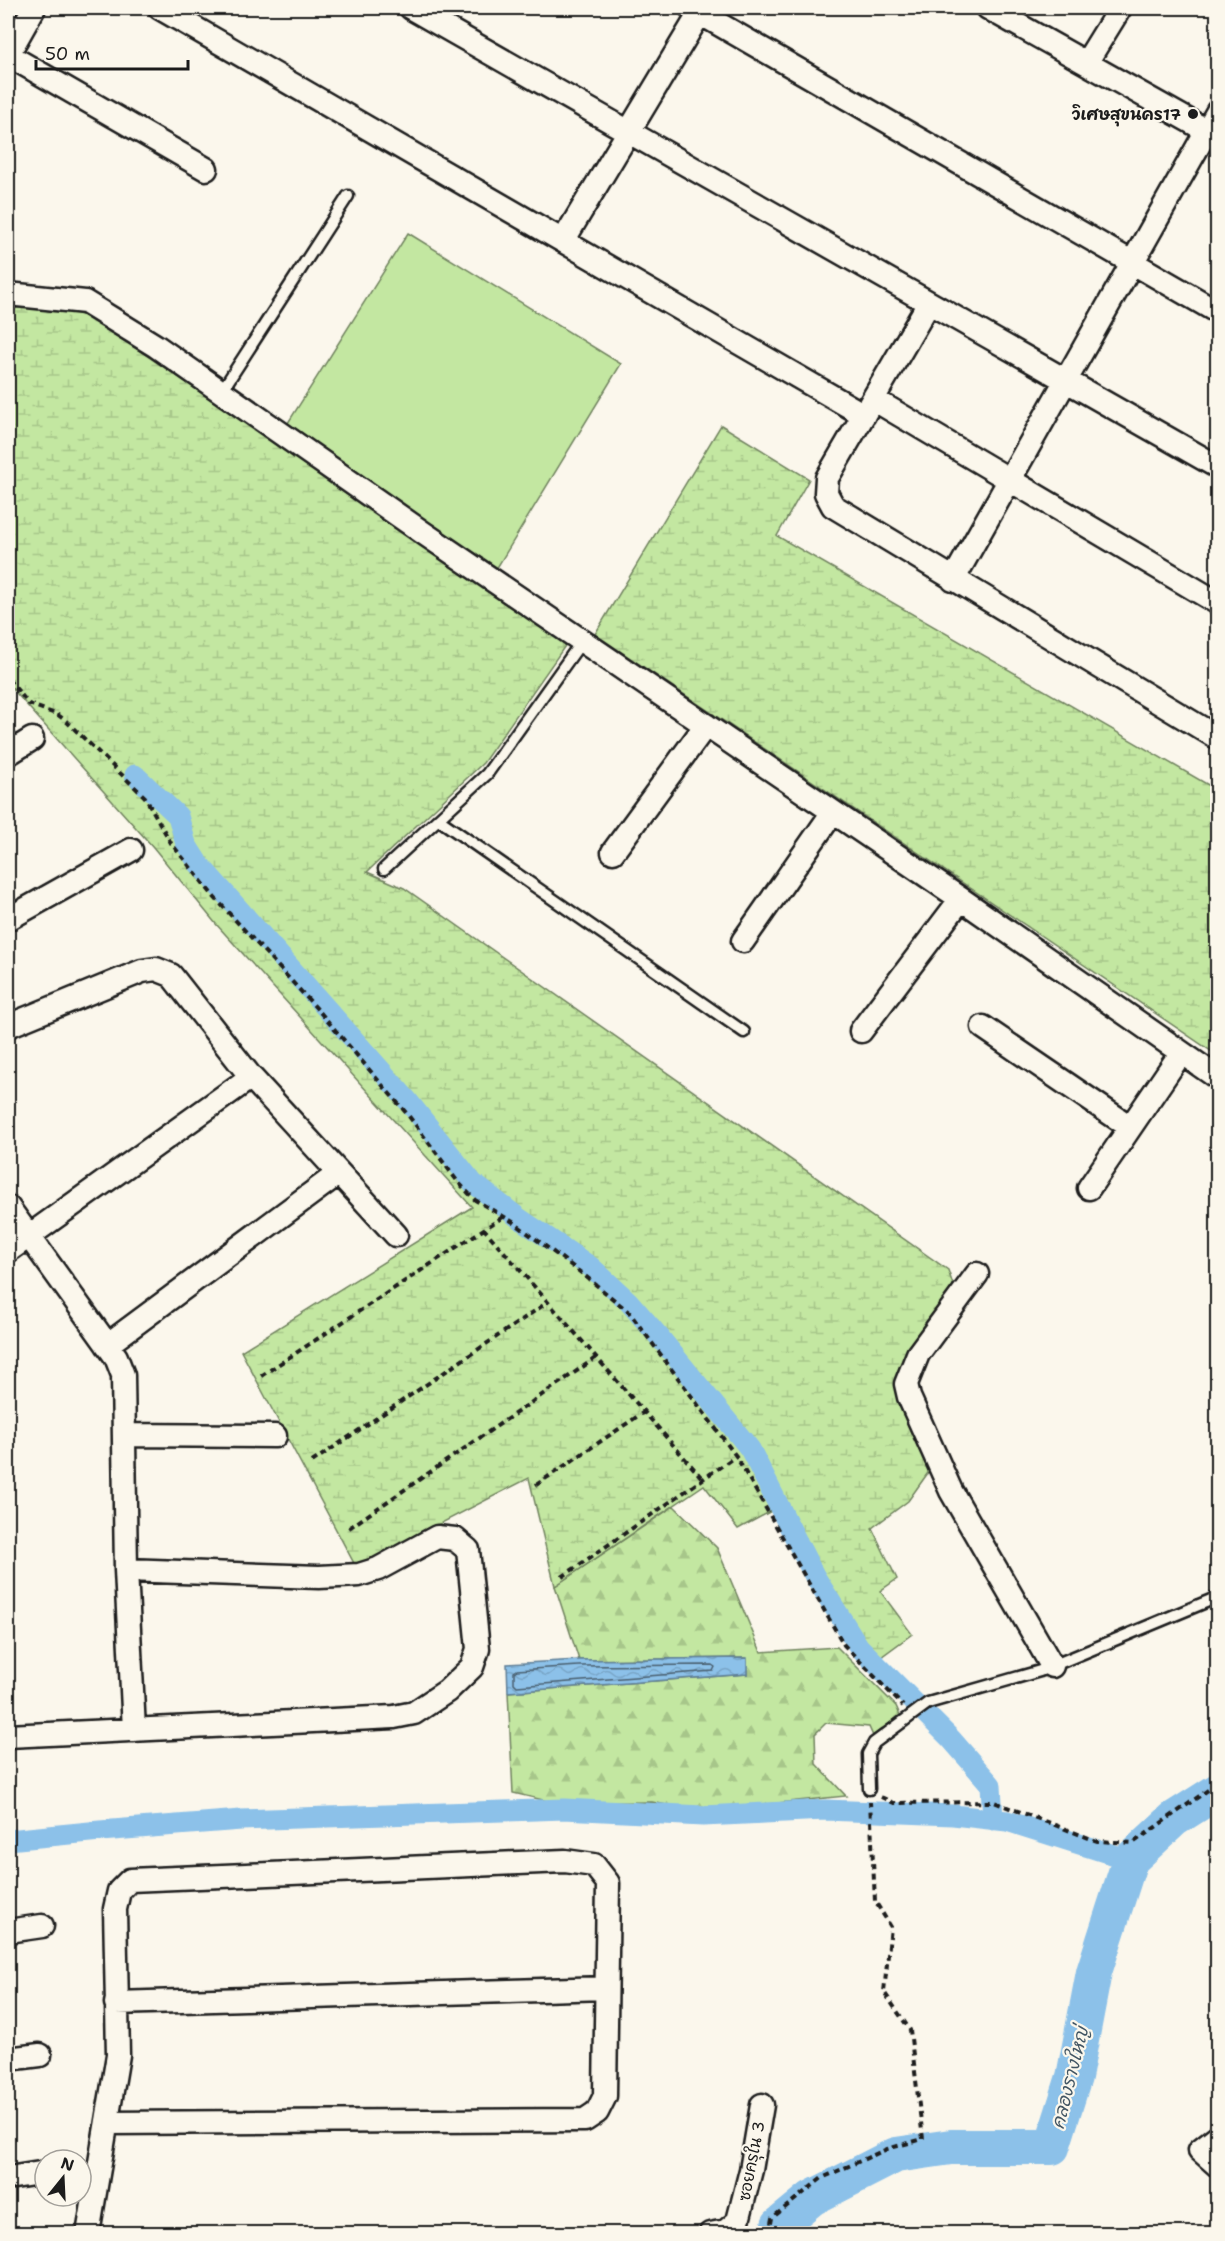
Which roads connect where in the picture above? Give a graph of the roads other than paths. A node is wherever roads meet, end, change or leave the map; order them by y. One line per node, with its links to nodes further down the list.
1 (34, 8): 7 (street)
2 (160, 8): 14 (street)
3 (411, 8): 10 (street)
4 (988, 8): 8 (street)
5 (1120, 8): 8 (street)
6 (698, 9): 10 (street); 15 (street)
7 (8, 54): 12 (street)
8 (1086, 63): 11 (street)
9 (1218, 111): 11 (street)
10 (629, 132): 14 (street); 17 (street)
11 (1212, 134): 15 (street)
12 (206, 169)
13 (348, 196): 20 (lane)
14 (563, 241): 21 (street)
15 (1133, 263): 18 (street); 19 (street)
16 (8, 294): 20 (street)
17 (929, 303): 19 (street); 21 (street)
18 (1218, 312)
19 (1066, 381): 22 (street); 23 (street)
20 (221, 392): 26 (street)
21 (868, 407): 23 (street); 24 (street)
22 (1218, 467)
23 (1010, 480): 24 (street); 25 (street)
24 (953, 580): 28 (street)
25 (1218, 603)
26 (582, 640): 27 (street); 32 (lane)
27 (706, 725): 31 (street); 34 (street)
28 (1218, 738)
29 (32, 739): 30 (street)
30 (8, 754)
31 (833, 812): 36 (street); 38 (street)
32 (438, 819): 35 (lane); 42 (lane)
33 (130, 850): 37 (street)
34 (614, 852)
35 (384, 869)
36 (961, 899): 41 (street); 43 (street)
37 (8, 920)
38 (743, 941)
39 (8, 1026): 44 (street)
40 (982, 1027): 46 (street)
41 (861, 1030)
42 (744, 1032)
43 (1181, 1053): 45 (street); 46 (street)
44 (251, 1077): 47 (street); 51 (street)
45 (1218, 1078)
46 (1130, 1127): 48 (street)
47 (339, 1173): 50 (street); 54 (street)
48 (1089, 1188)
49 (8, 1207): 51 (street)
50 (396, 1235)
51 (28, 1238): 52 (street); 54 (street)
52 (8, 1251)
53 (978, 1274): 59 (street)
54 (107, 1345): 55 (street)
55 (124, 1435): 56 (street); 57 (street)
56 (275, 1436)
57 (126, 1570): 60 (street); 60 (street)
58 (1218, 1597): 59 (lane)
59 (1052, 1666): 62 (lane)
60 (134, 1730): 61 (street)
61 (8, 1736)
62 (872, 1792)
63 (42, 1926): 64 (street)
64 (8, 1931)
65 (606, 1988): 66 (street); 66 (street); 70 (street)
66 (117, 2003): 70 (street)
67 (40, 2055): 68 (street)
68 (8, 2059)
69 (762, 2105): 76 (street, ซอยครุใน 3)
70 (107, 2123): 75 (street)
71 (1218, 2136): 72 (street)
72 (1218, 2166)
73 (33, 2174): 74 (street)
74 (8, 2178)
75 (88, 2234)
76 (710, 2234)

